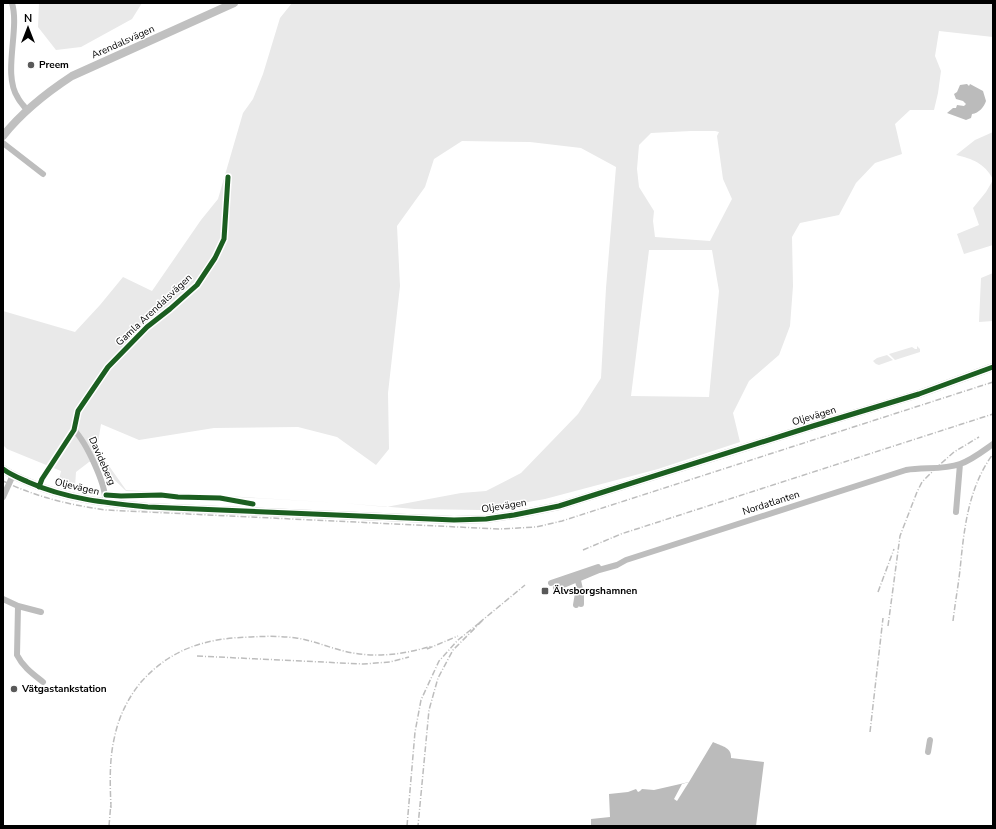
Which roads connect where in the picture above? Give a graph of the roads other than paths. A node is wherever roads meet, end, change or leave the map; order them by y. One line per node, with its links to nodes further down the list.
1 (12, 3): 3 (street)
2 (234, 3): 3 (street, Arendalsvägen)
3 (27, 110): 4 (street)
4 (3, 136)
5 (5, 144): 6 (street)
6 (43, 174)
7 (228, 177): 9 (street, Gamla Arendalsvägen)
8 (993, 367): 16 (street, Oljevägen)
9 (74, 430): 14 (street, Gamla Arendalsvägen); 16 (street, Davideberg)
10 (993, 444): 11 (street, Nordatlanten)
11 (960, 464): 17 (street); 18 (street, Nordatlanten)
12 (3, 469): 13 (street, Oljevägen)
13 (13, 475): 14 (street, Oljevägen); 15 (street)
14 (40, 483): 16 (street, Oljevägen)
15 (3, 497)
16 (105, 502)
17 (956, 512)
18 (577, 577): 19 (street, Nordatlanten); 21 (street)
19 (554, 585)
20 (3, 599): 22 (street)
21 (578, 605)
22 (18, 606): 23 (street); 24 (street)
23 (41, 612)
24 (43, 682)
25 (930, 740): 26 (street)
26 (928, 752)

